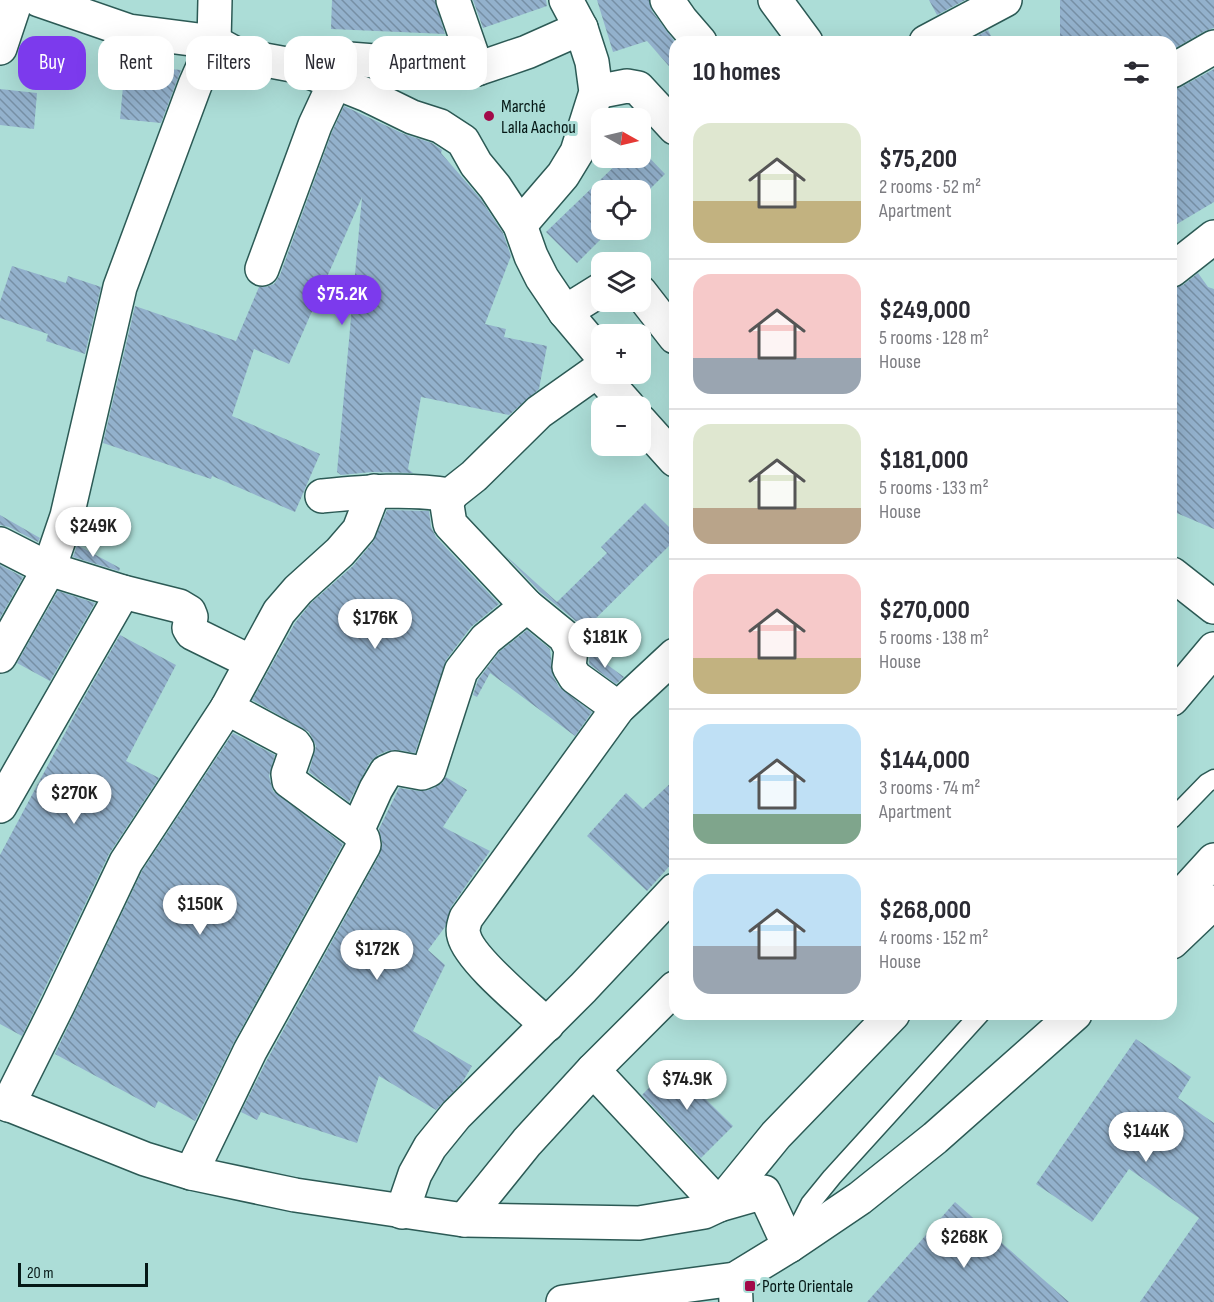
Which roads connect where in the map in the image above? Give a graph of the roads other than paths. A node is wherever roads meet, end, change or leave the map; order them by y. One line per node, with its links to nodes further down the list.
1 (16, 0): 17 (street)
2 (39, 0): 15 (street)
3 (215, 0): 10 (street)
4 (453, 0): 11 (street)
5 (566, 0): 9 (street)
6 (667, 0): 12 (street)
7 (775, 0): 13 (street)
8 (1005, 0): 14 (street)
9 (581, 28): 18 (street); 23 (street)
10 (214, 36)
11 (466, 36)
12 (695, 36)
13 (802, 36)
14 (937, 36)
15 (186, 38)
16 (1214, 47): 19 (street)
17 (0, 48)
18 (487, 66)
19 (1177, 68)
20 (193, 90): 41 (street)
21 (331, 90): 28 (street)
22 (355, 90): 25 (street)
23 (596, 92): 24 (street); 25 (street)
24 (669, 122)
25 (520, 225): 31 (street)
26 (1214, 237): 27 (street)
27 (1177, 266)
28 (262, 269)
29 (591, 296): 31 (street)
30 (651, 306): 32 (street)
31 (565, 312): 33 (street)
32 (669, 329)
33 (591, 351)
34 (591, 371): 38 (street)
35 (651, 433): 36 (street)
36 (669, 453)
37 (374, 491): 38 (street); 39 (street); 49 (street)
38 (450, 495): 44 (street)
39 (322, 496)
40 (0, 544): 41 (street)
41 (50, 569): 43 (street); 47 (street)
42 (1177, 578): 45 (street)
43 (123, 592): 49 (street); 54 (street)
44 (527, 606): 52 (street); 56 (street)
45 (1214, 607)
46 (1214, 649): 50 (street)
47 (0, 656)
48 (669, 661): 52 (street)
49 (251, 662): 51 (street)
50 (1177, 693)
51 (227, 708): 56 (street); 68 (street)
52 (618, 708): 66 (street)
53 (1214, 778): 55 (lane)
54 (0, 806)
55 (1177, 814)
56 (357, 831): 69 (street)
57 (1214, 860): 59 (street)
58 (669, 896): 66 (street)
59 (1177, 901)
60 (1214, 902): 61 (street)
61 (1177, 937)
62 (669, 994): 67 (street)
63 (887, 1020): 70 (street)
64 (975, 1020): 73 (lane)
65 (1068, 1020): 73 (street)
66 (547, 1025): 71 (street)
67 (593, 1070): 70 (street); 72 (street)
68 (4, 1103): 69 (street)
69 (191, 1173): 71 (street)
70 (719, 1205): 72 (street); 73 (street)
71 (402, 1212): 72 (street)
72 (464, 1220)
73 (789, 1246): 74 (street)
74 (735, 1291): 75 (street)
75 (563, 1302)

